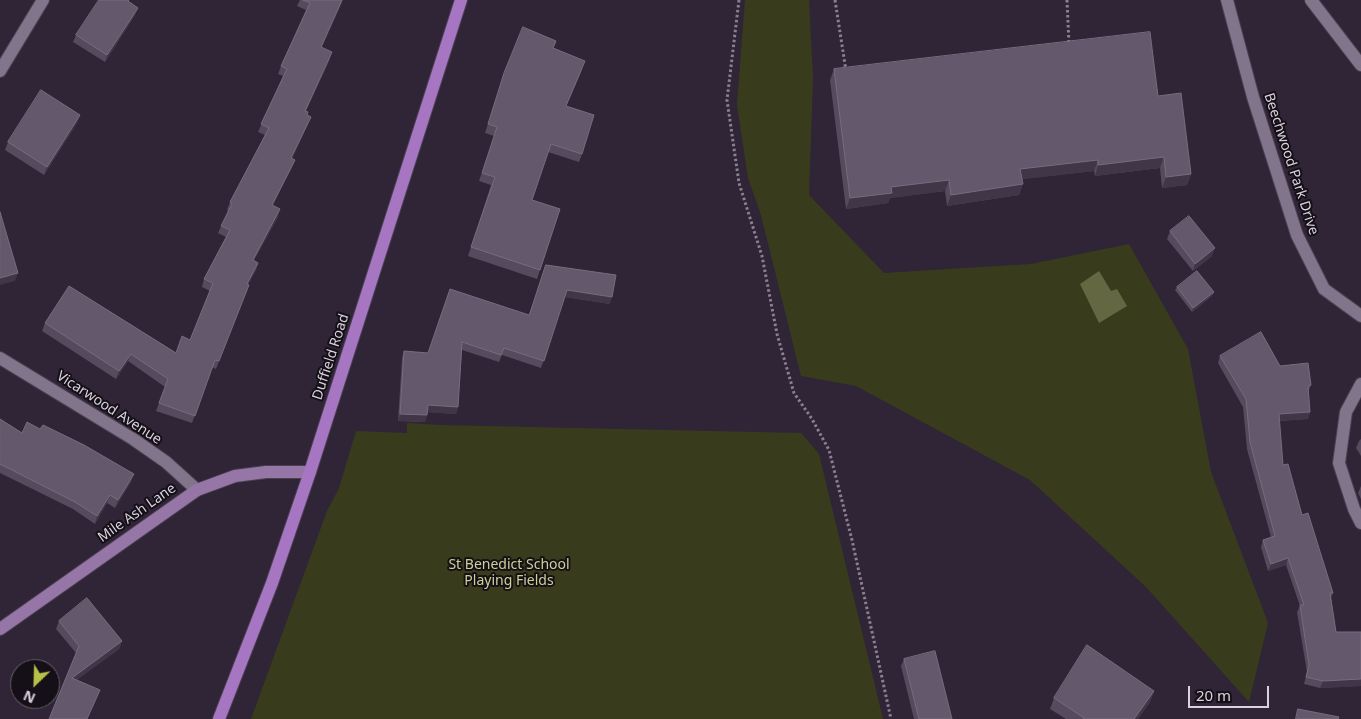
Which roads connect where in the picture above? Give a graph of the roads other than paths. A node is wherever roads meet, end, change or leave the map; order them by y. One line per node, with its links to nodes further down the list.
1 (43, 0): 6 (street)
2 (461, 0): 10 (main road, Duffield Road)
3 (1227, 0): 7 (street, Beechwood Park Drive)
4 (1311, 0): 5 (street)
5 (1361, 65)
6 (0, 71)
7 (1361, 316)
8 (0, 358): 11 (street, Vicarwood Avenue)
9 (1361, 384): 12 (street)
10 (310, 472): 11 (street, Mile Ash Lane); 14 (main road, Duffield Road)
11 (197, 490): 13 (street, Mile Ash Lane)
12 (1361, 522)
13 (0, 629)
14 (219, 719)

